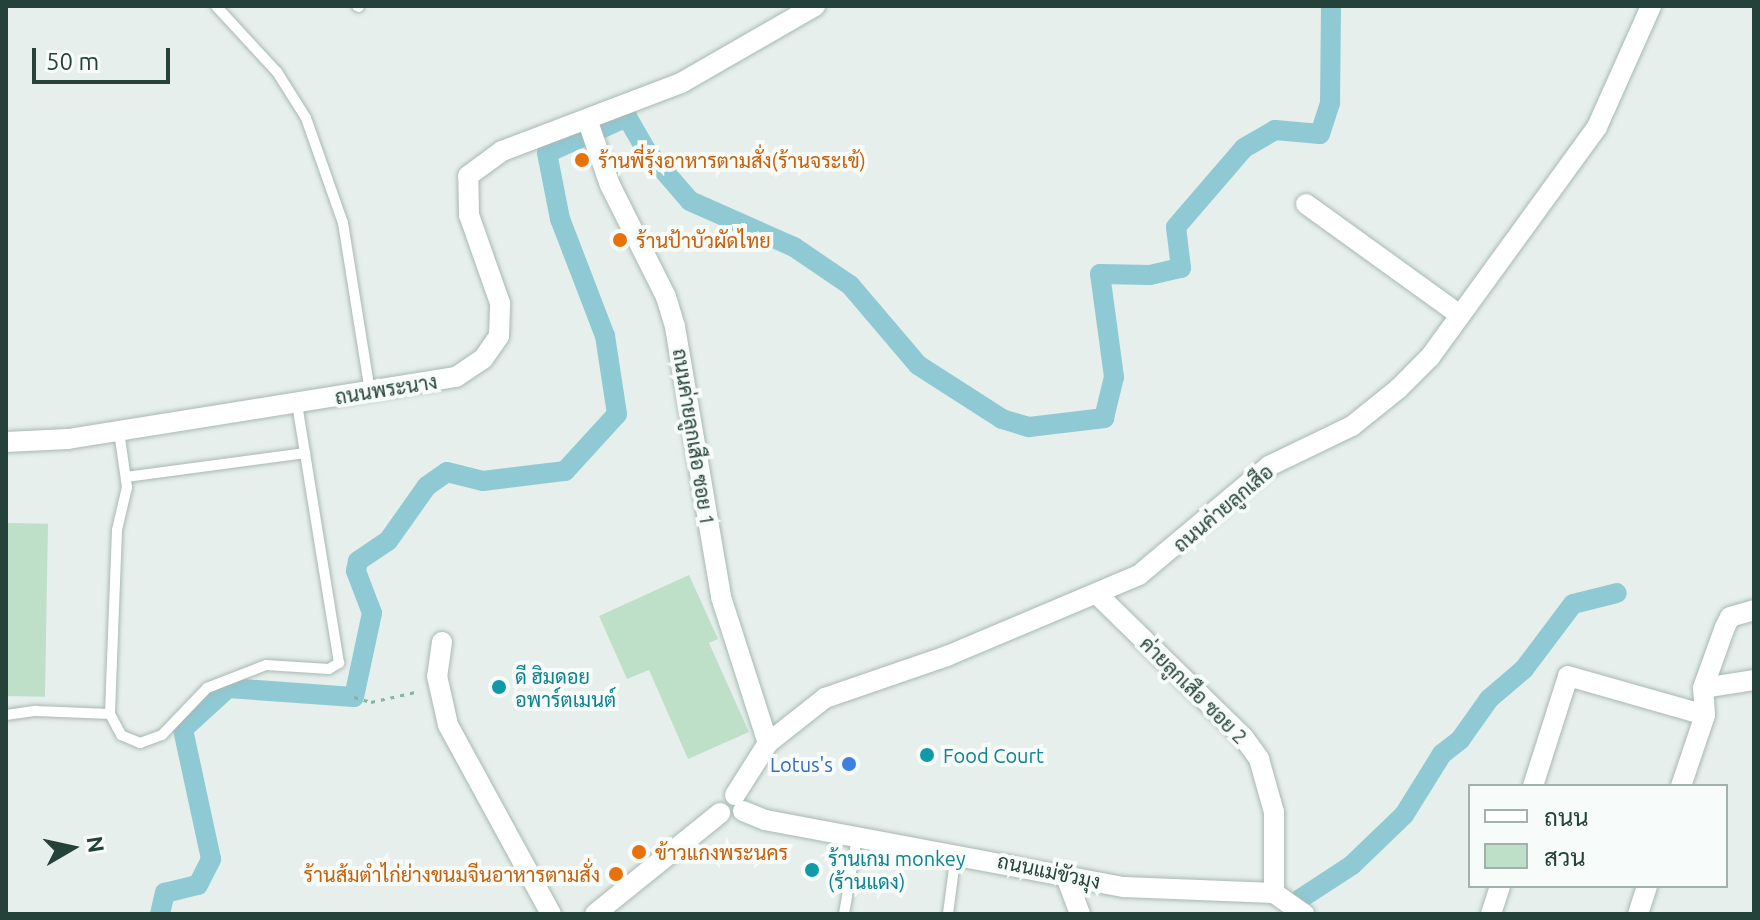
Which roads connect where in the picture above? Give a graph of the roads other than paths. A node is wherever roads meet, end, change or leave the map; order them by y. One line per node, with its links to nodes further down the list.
1 (216, 6): 7 (lane)
2 (815, 6): 4 (street)
3 (1651, 6): 6 (street, ถนนค่ายลูกเสือ)
4 (590, 132): 7 (street, ถนนพระนาง); 21 (street, ถนนค่ายลูกเสือ ซอย 1)
5 (1306, 204): 6 (street)
6 (1460, 315): 13 (street, ถนนค่ายลูกเสือ)
7 (370, 392): 8 (street, ถนนพระนาง)
8 (297, 403): 9 (street, ถนนพระนาง); 11 (lane)
9 (119, 431): 10 (street, ถนนพระนาง); 12 (lane)
10 (6, 442)
11 (305, 453): 12 (lane); 18 (lane)
12 (126, 477): 18 (lane)
13 (1098, 595): 21 (street, ถนนค่ายลูกเสือ); 30 (street, ค่ายลูกเสือ ซอย 2)
14 (1754, 610): 17 (street)
15 (442, 642): 31 (street)
16 (1754, 680): 17 (street)
17 (1703, 688): 20 (street)
18 (110, 714): 19 (lane)
19 (6, 715)
20 (1705, 715): 22 (street); 23 (street)
21 (768, 743): 24 (street, ถนนค่ายลูกเสือ)
22 (1534, 784)
23 (1682, 784)
24 (739, 803): 25 (street, ถนนแม่ขัวมุง); 32 (street, ถนนแม่ขัวมุง)
25 (857, 837): 26 (street, ถนนแม่ขัวมุง); 33 (lane)
26 (956, 852): 27 (street, ถนนแม่ขัวมุง); 34 (lane)
27 (1065, 874): 30 (street, ถนนแม่ขัวมุง); 35 (street)
28 (1499, 888): 37 (street)
29 (1646, 888): 38 (street)
30 (1274, 893): 36 (street)
31 (551, 914)
32 (595, 914)
33 (844, 914)
34 (948, 914)
35 (1080, 914)
36 (1304, 914)
37 (1491, 914)
38 (1638, 914)

